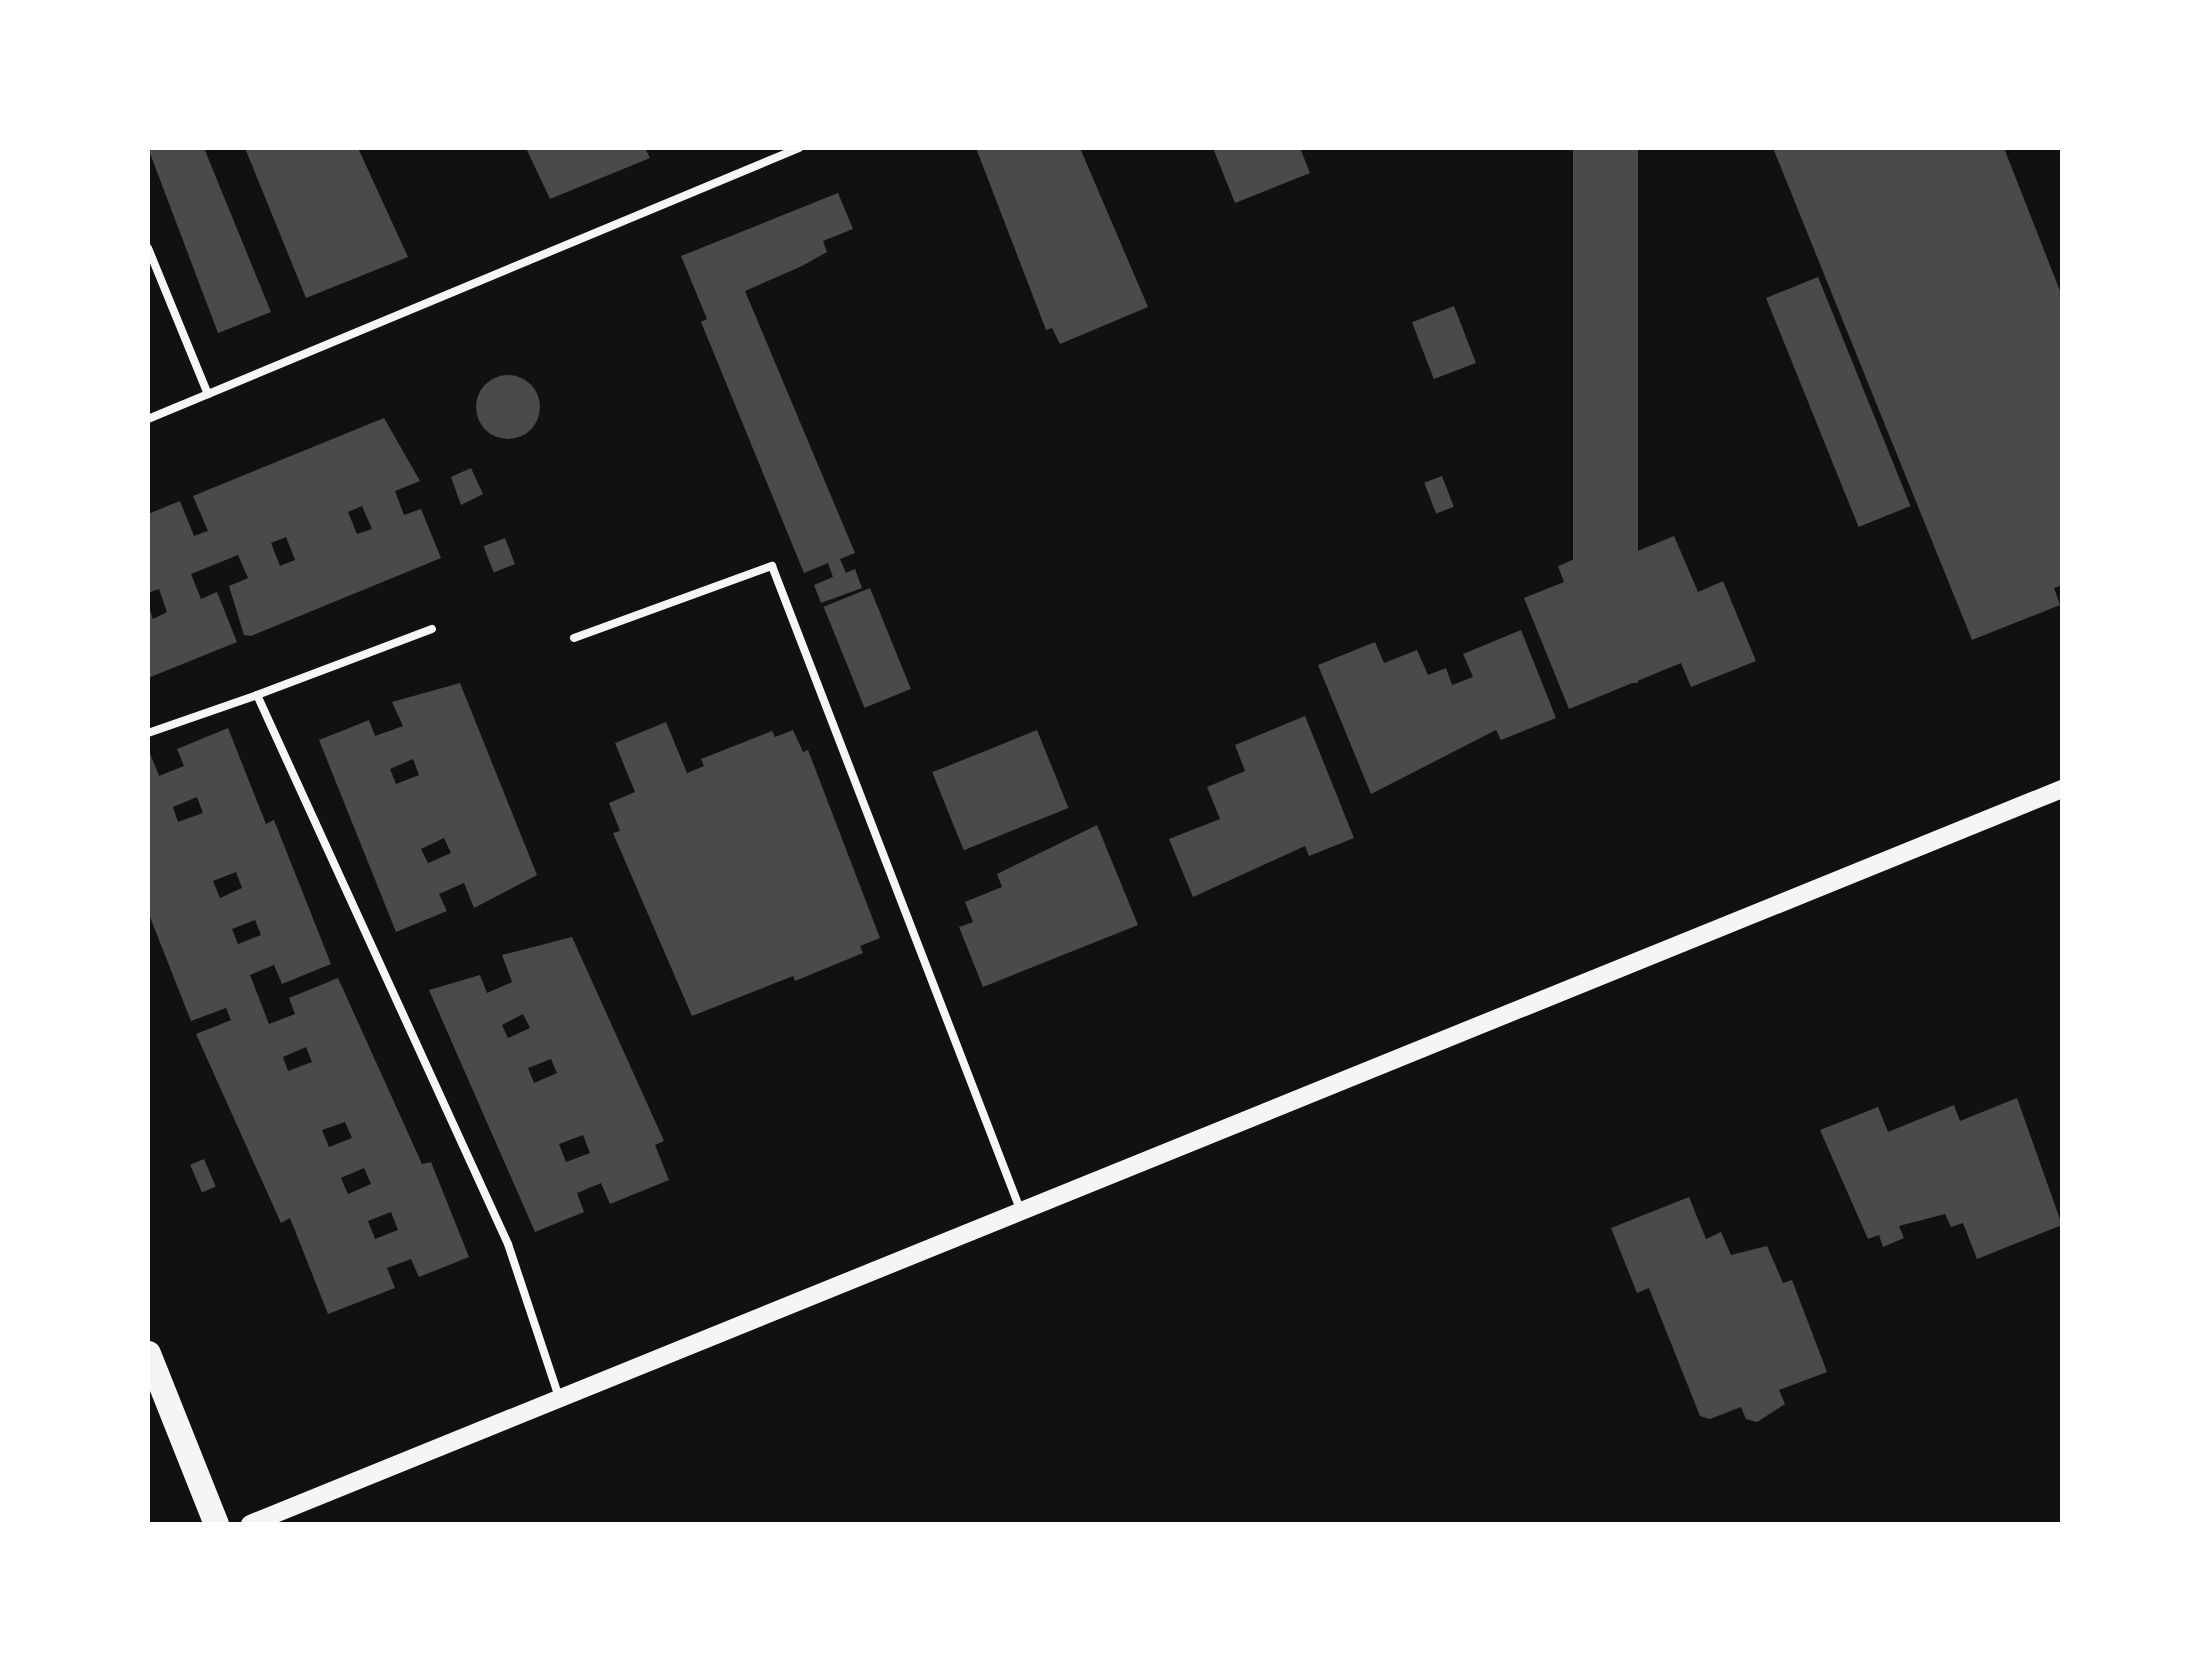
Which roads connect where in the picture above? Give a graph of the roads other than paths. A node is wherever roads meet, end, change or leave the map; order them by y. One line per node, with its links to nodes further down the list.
1 (799, 148): 2 (lane)
2 (784, 150): 4 (lane)
3 (148, 248): 4 (lane)
4 (208, 394): 5 (lane)
5 (148, 420)
6 (432, 630): 8 (lane)
7 (574, 638): 11 (lane)
8 (257, 695): 9 (lane); 13 (lane)
9 (148, 733)
10 (2062, 789): 11 (street)
11 (1020, 1209): 13 (street)
12 (148, 1353): 14 (main road)
13 (559, 1397): 15 (street)
14 (216, 1524)
15 (250, 1524)

